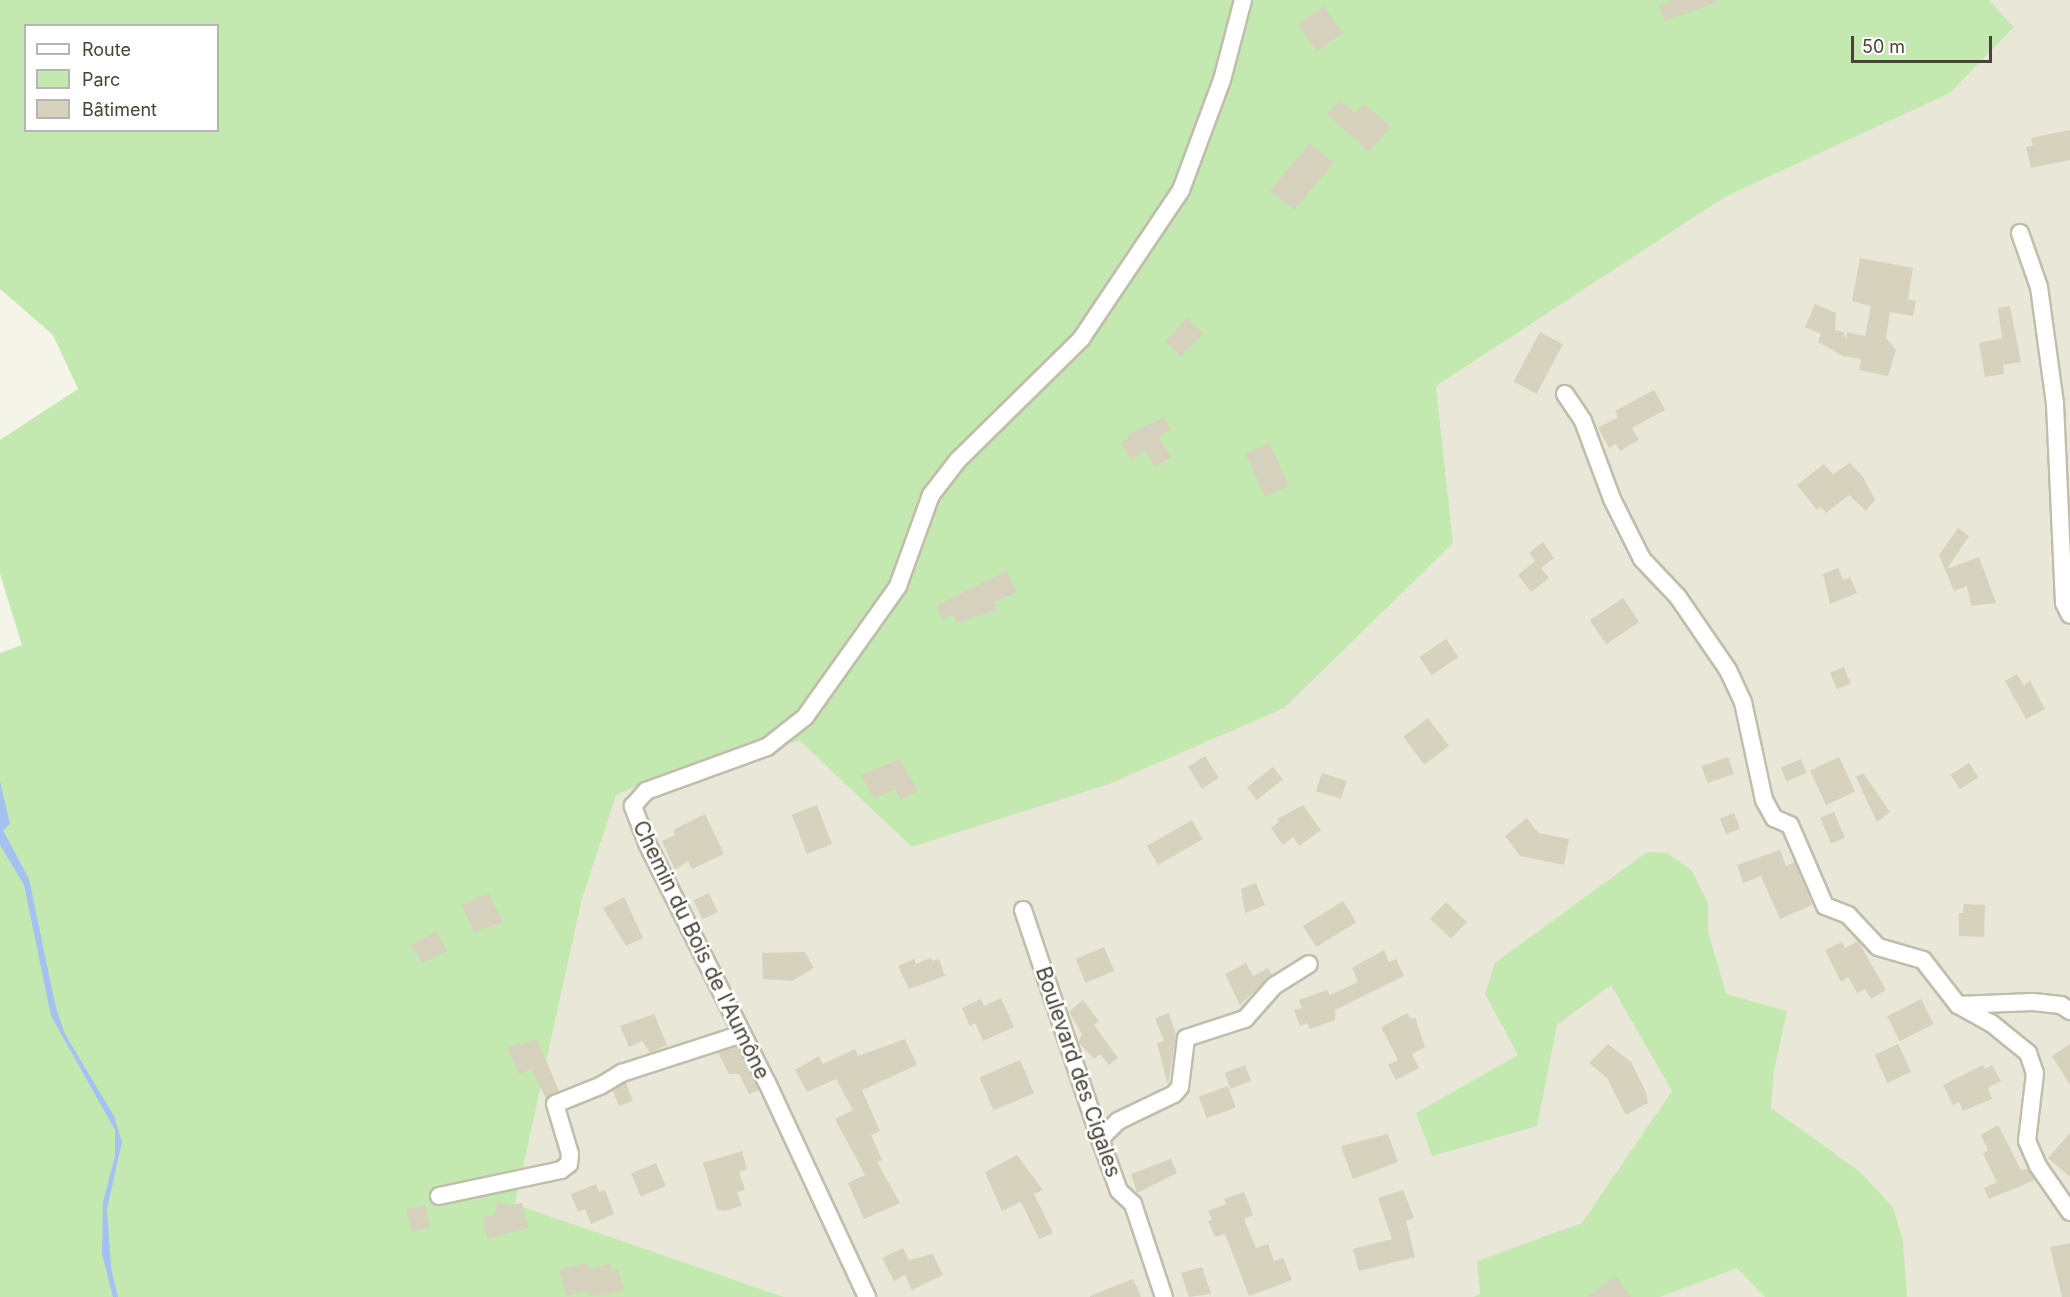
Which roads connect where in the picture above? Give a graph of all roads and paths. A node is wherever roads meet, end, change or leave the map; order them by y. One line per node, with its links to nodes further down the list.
1 (1243, 0): 9 (street, Chemin du Bois de l'Aumône)
2 (2020, 233): 4 (street)
3 (1565, 394): 7 (street)
4 (2070, 615)
5 (1023, 910): 10 (street, Boulevard des Cigales)
6 (1309, 964): 10 (street)
7 (1958, 1005): 8 (street); 12 (street)
8 (2070, 1011)
9 (742, 1034): 11 (street); 13 (street, Chemin du Bois de l'Aumône)
10 (1100, 1139): 14 (street, Boulevard des Cigales)
11 (439, 1196)
12 (2070, 1212)
13 (867, 1297)
14 (1164, 1297)

